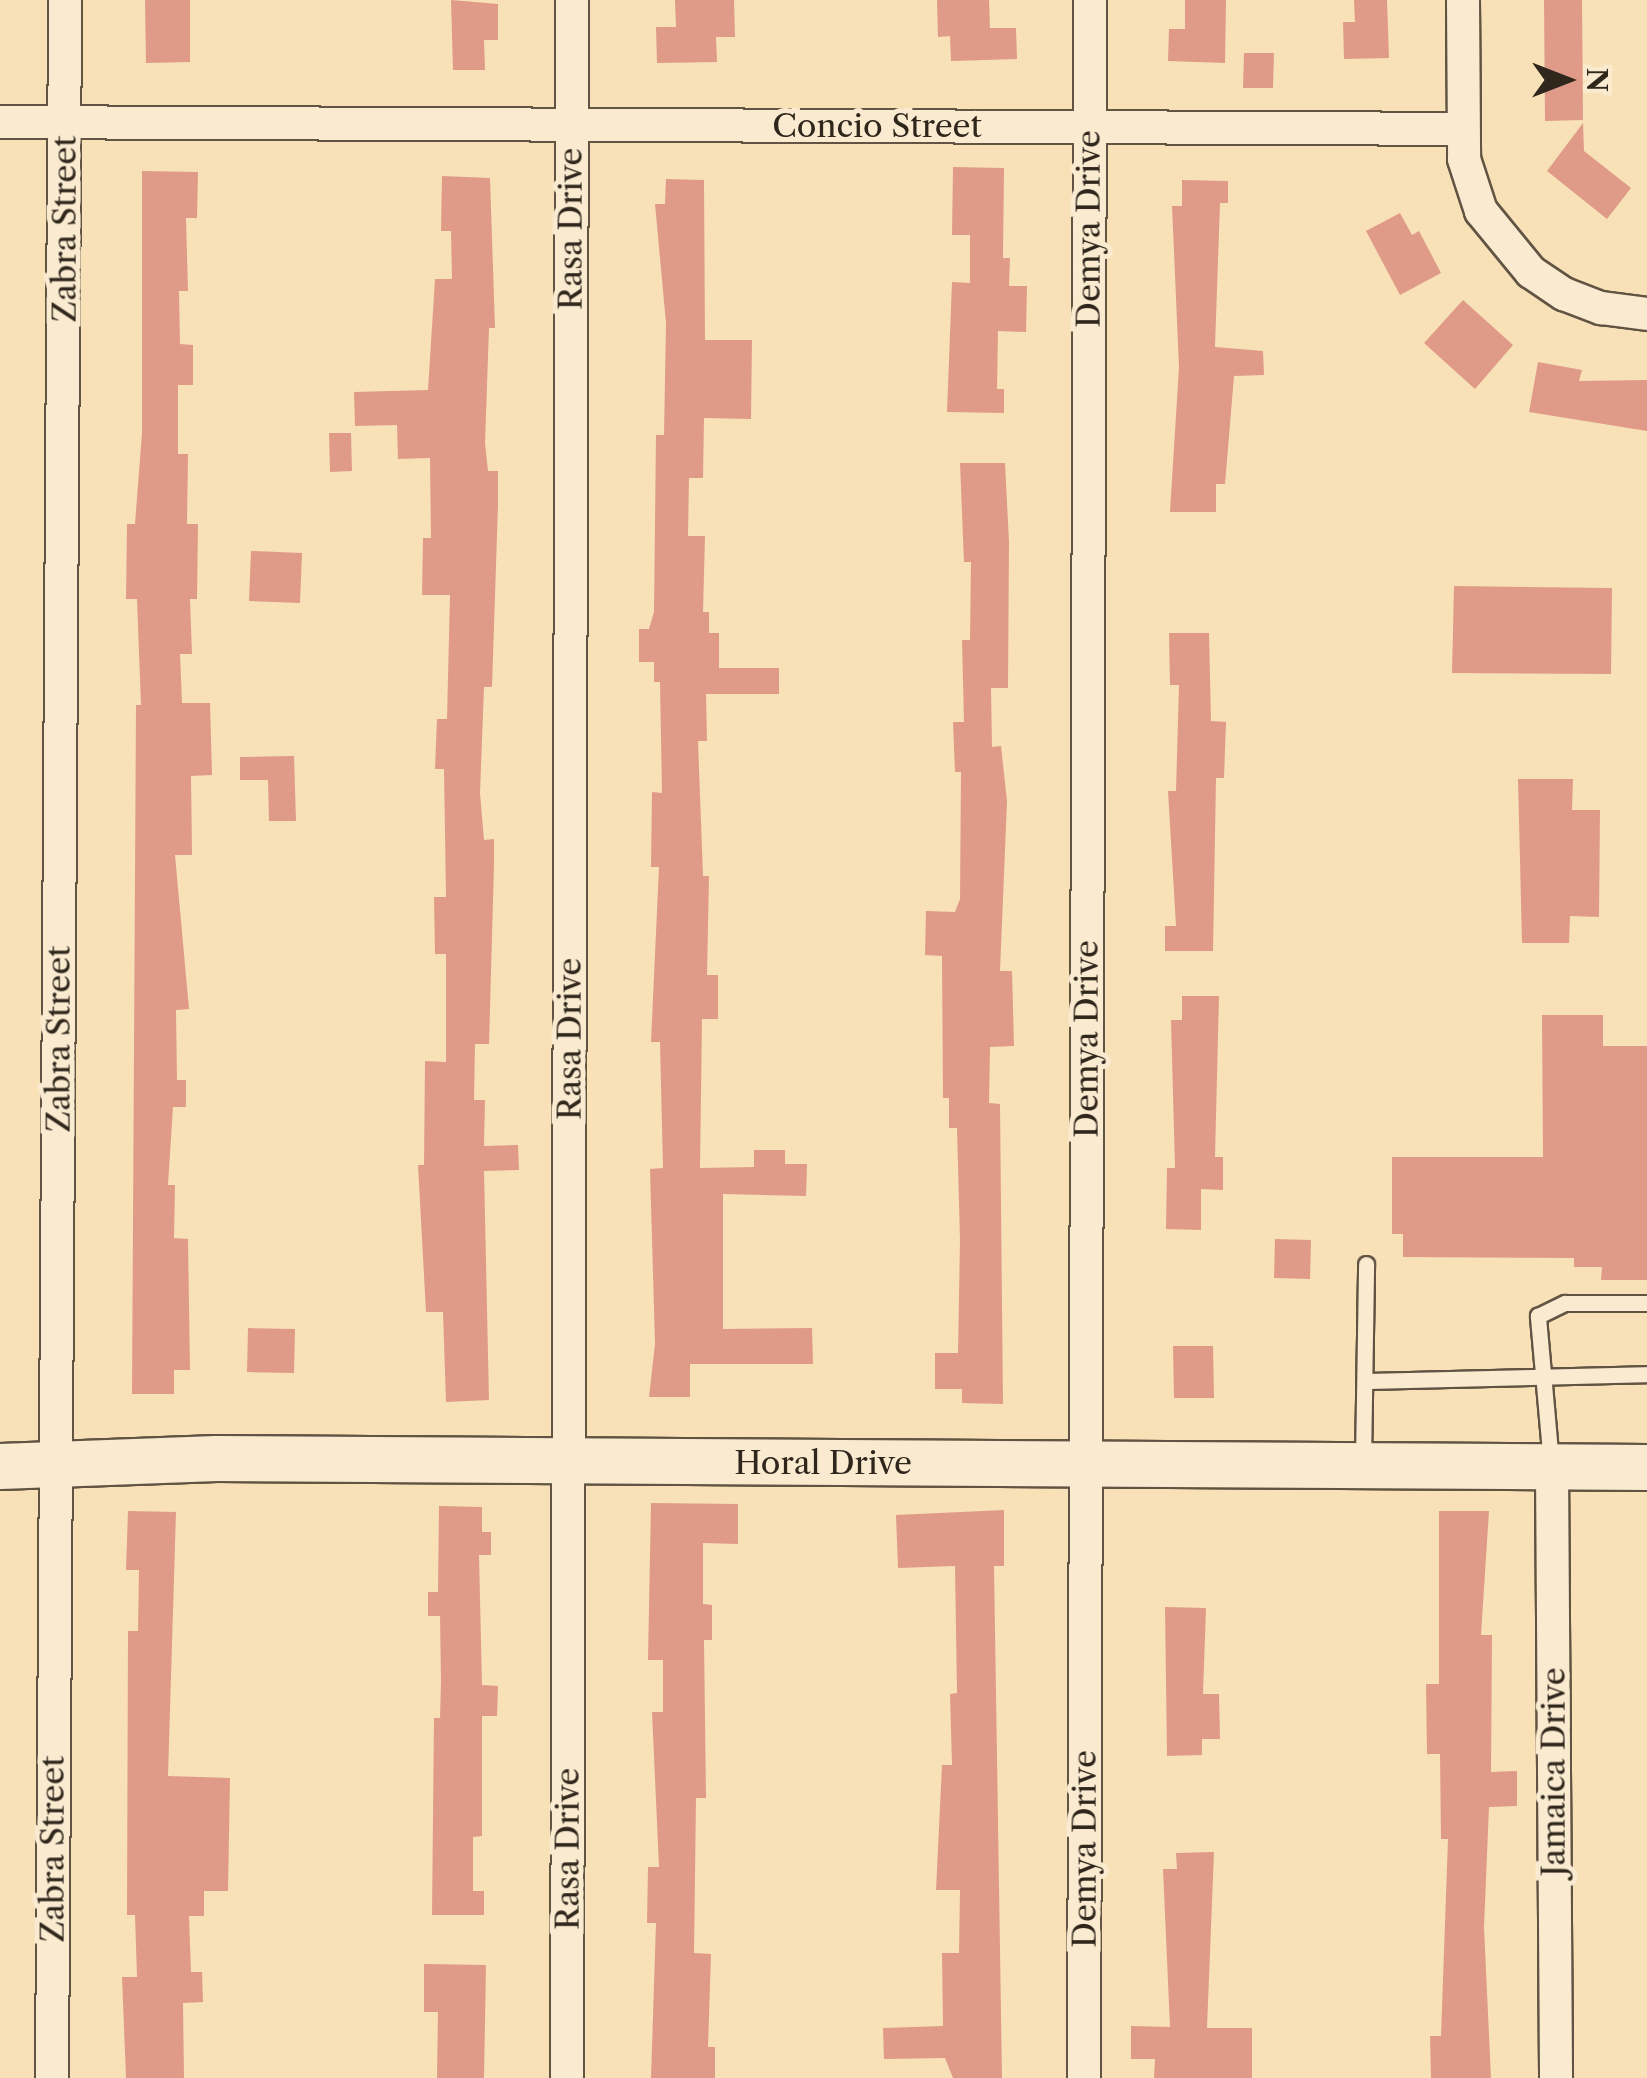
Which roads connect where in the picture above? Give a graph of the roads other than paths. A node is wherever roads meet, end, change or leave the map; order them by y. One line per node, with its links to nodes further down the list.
1 (65, 0): 6 (street, Zabra Street)
2 (572, 0): 7 (street, Rasa Drive)
3 (1090, 0): 8 (street, Demya Drive)
4 (1463, 0): 9 (street)
5 (0, 122): 6 (street, Concio Street)
6 (66, 123): 7 (street, Concio Street); 16 (street, Zabra Street)
7 (571, 125): 8 (street, Concio Street); 17 (street, Rasa Drive)
8 (1090, 127): 9 (street, Concio Street); 18 (street, Demya Drive)
9 (1463, 128): 10 (street)
10 (1647, 314)
11 (1366, 1264): 15 (lane)
12 (1647, 1302): 14 (lane)
13 (1647, 1374): 14 (lane)
14 (1544, 1376): 15 (lane); 21 (lane)
15 (1365, 1380): 20 (lane)
16 (56, 1462): 17 (street, Horal Drive); 19 (street, Horal Drive); 23 (street, Zabra Street)
17 (570, 1462): 18 (street, Horal Drive); 24 (street, Rasa Drive)
18 (1086, 1465): 20 (street, Horal Drive); 25 (street, Demya Drive)
19 (0, 1466)
20 (1363, 1466): 21 (street, Horal Drive)
21 (1552, 1466): 22 (street, Horal Drive); 26 (street, Jamaica Drive)
22 (1647, 1467)
23 (52, 2078)
24 (567, 2078)
25 (1084, 2078)
26 (1556, 2078)

